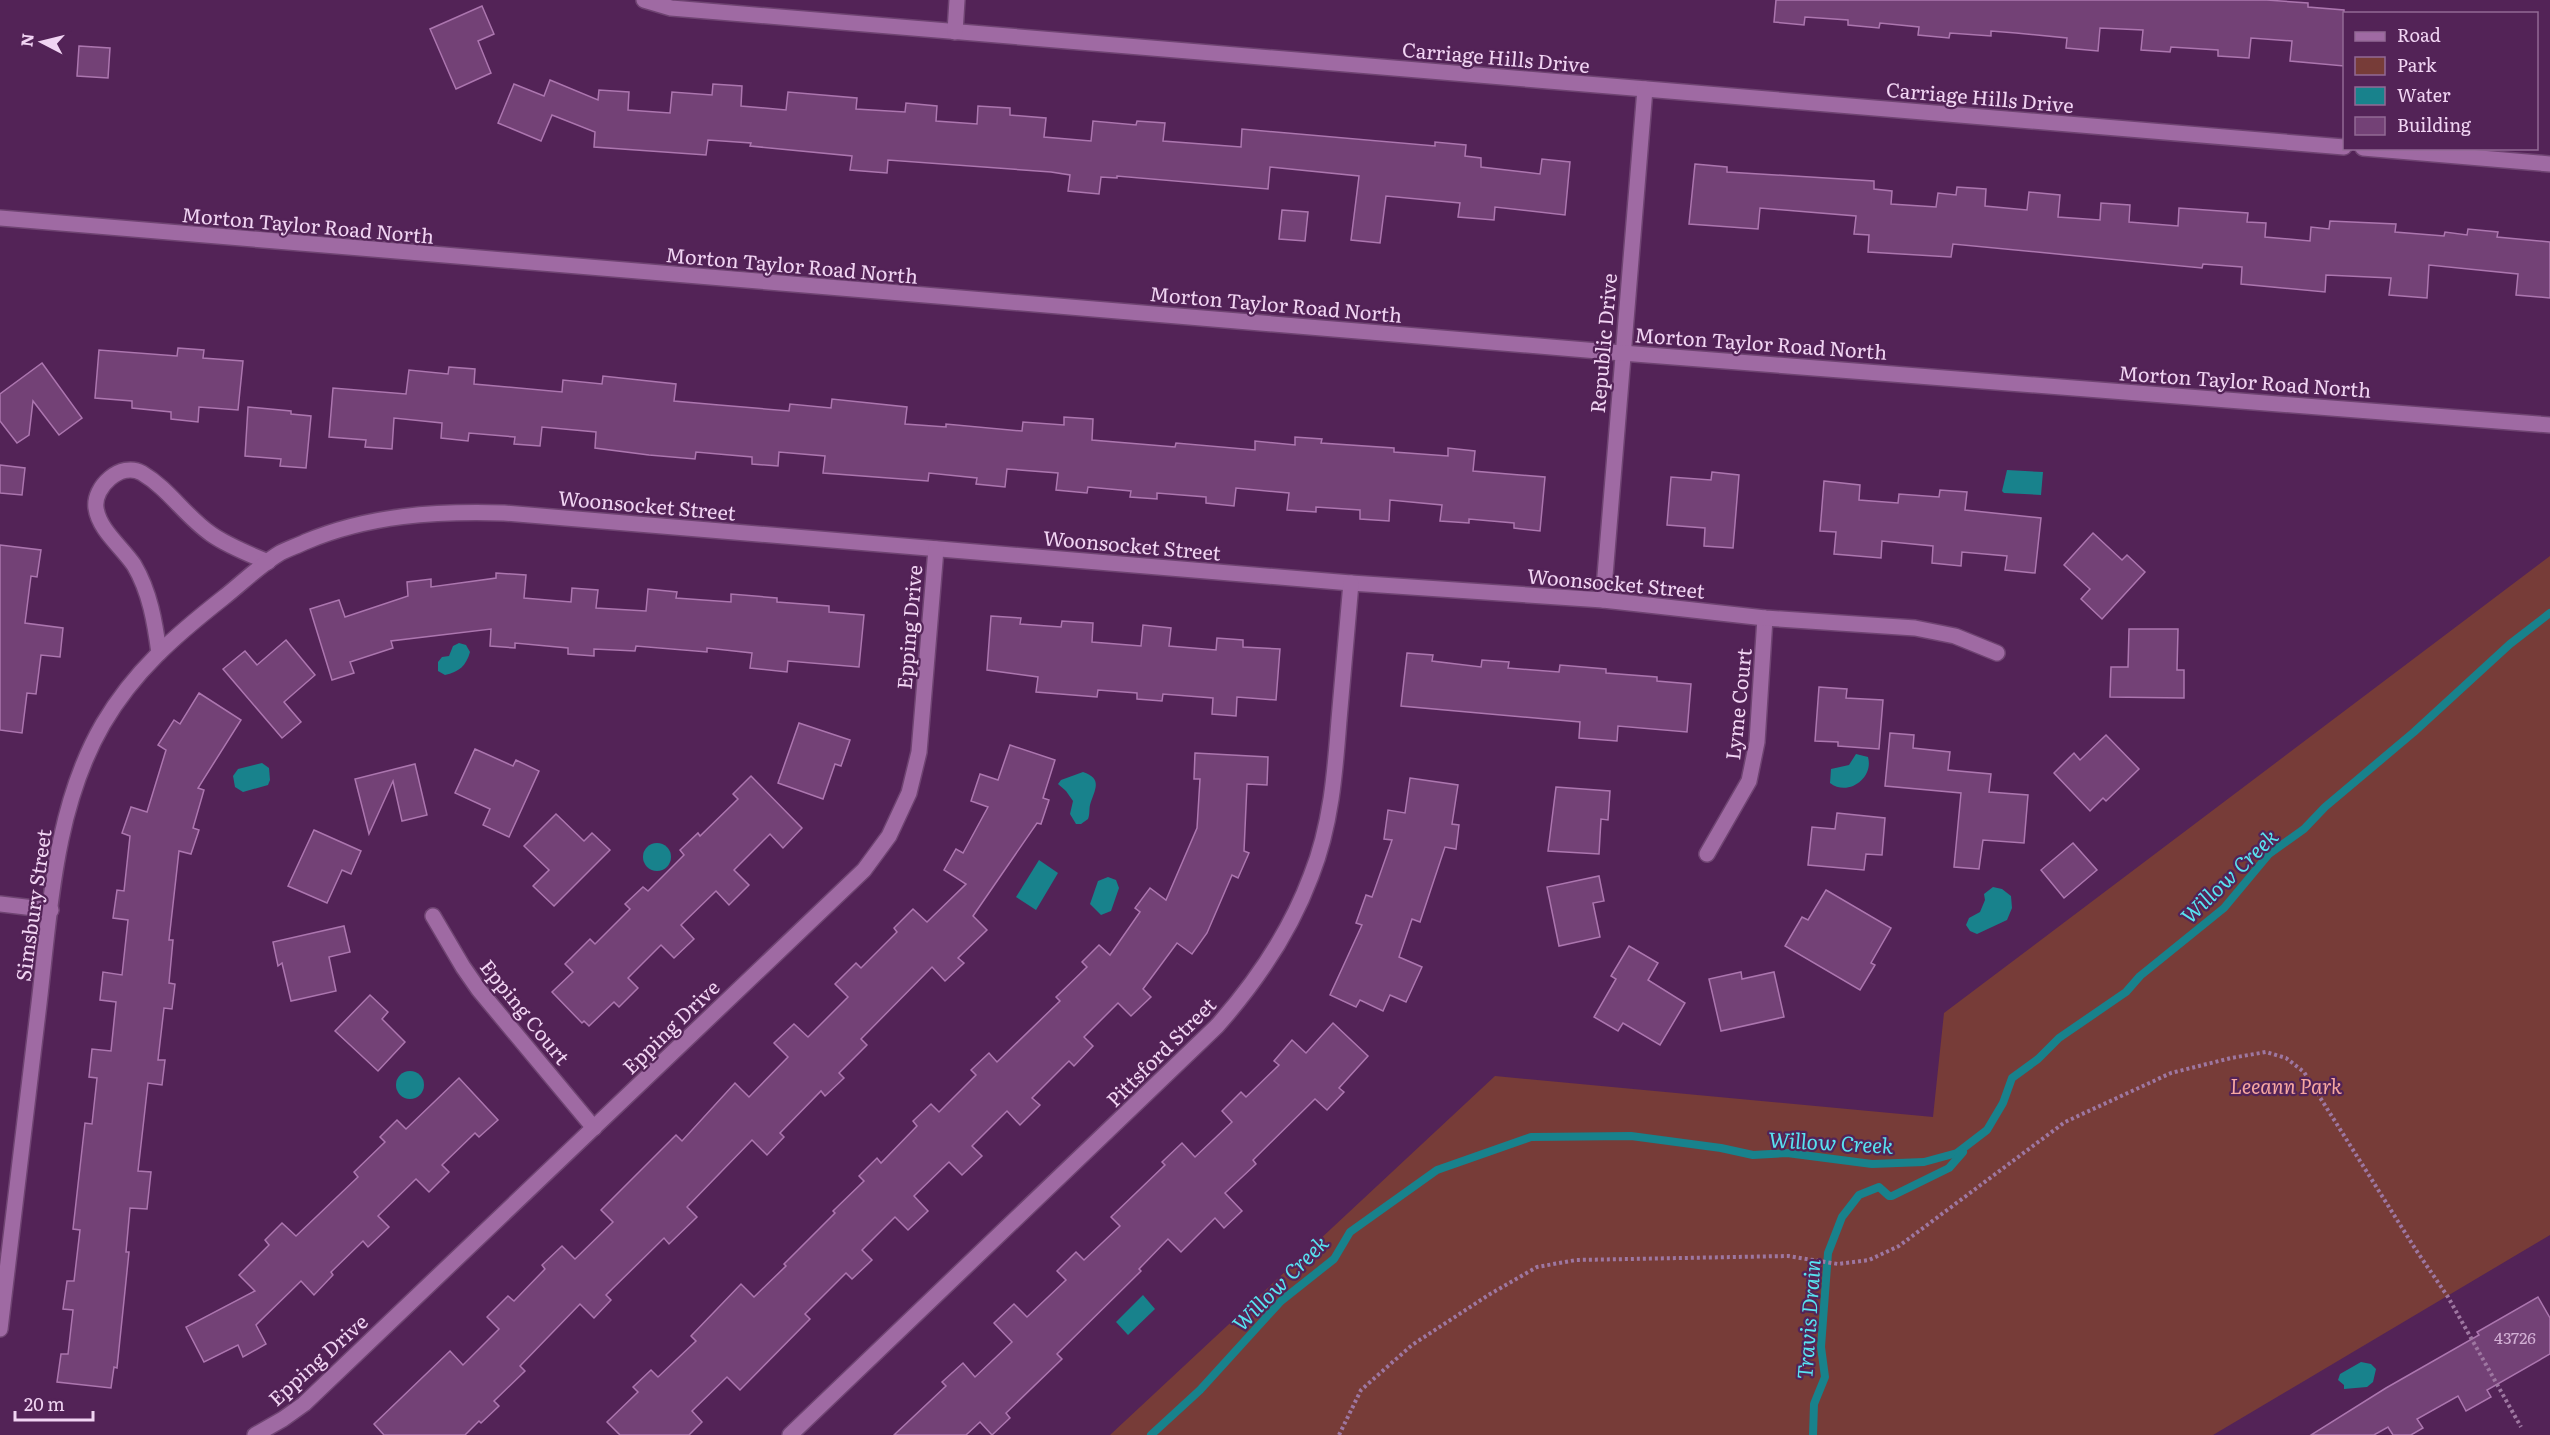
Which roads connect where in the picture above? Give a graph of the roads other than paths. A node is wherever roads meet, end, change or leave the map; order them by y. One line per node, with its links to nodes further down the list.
1 (644, 0): 3 (street, Carriage Hills Drive)
2 (957, 0): 3 (street)
3 (955, 32): 4 (street, Carriage Hills Drive)
4 (1645, 89): 5 (street, Carriage Hills Drive); 9 (street, Republic Drive)
5 (2343, 147)
6 (2386, 150): 7 (street)
7 (2550, 164)
8 (0, 218): 9 (street, Morton Taylor Road North)
9 (1622, 353): 10 (street, Morton Taylor Road North); 14 (street, Republic Drive)
10 (2550, 425)
11 (936, 549): 12 (street, Woonsocket Street); 13 (street, Woonsocket Street); 22 (street, Epping Drive)
12 (268, 562): 16 (street, Simsbury Street); 16 (street)
13 (1351, 583): 14 (street, Woonsocket Street); 25 (street, Pittsford Street)
14 (1603, 600): 15 (street, Woonsocket Street)
15 (1765, 618): 17 (street, Woonsocket Street); 18 (street, Lyme Court)
16 (159, 653): 20 (street, Simsbury Street)
17 (1997, 653)
18 (1707, 854)
19 (0, 904): 20 (street)
20 (51, 910): 23 (street, Simsbury Street)
21 (433, 916): 22 (street, Epping Court)
22 (594, 1128): 24 (street, Epping Drive)
23 (0, 1329)
24 (255, 1435)
25 (790, 1435)

